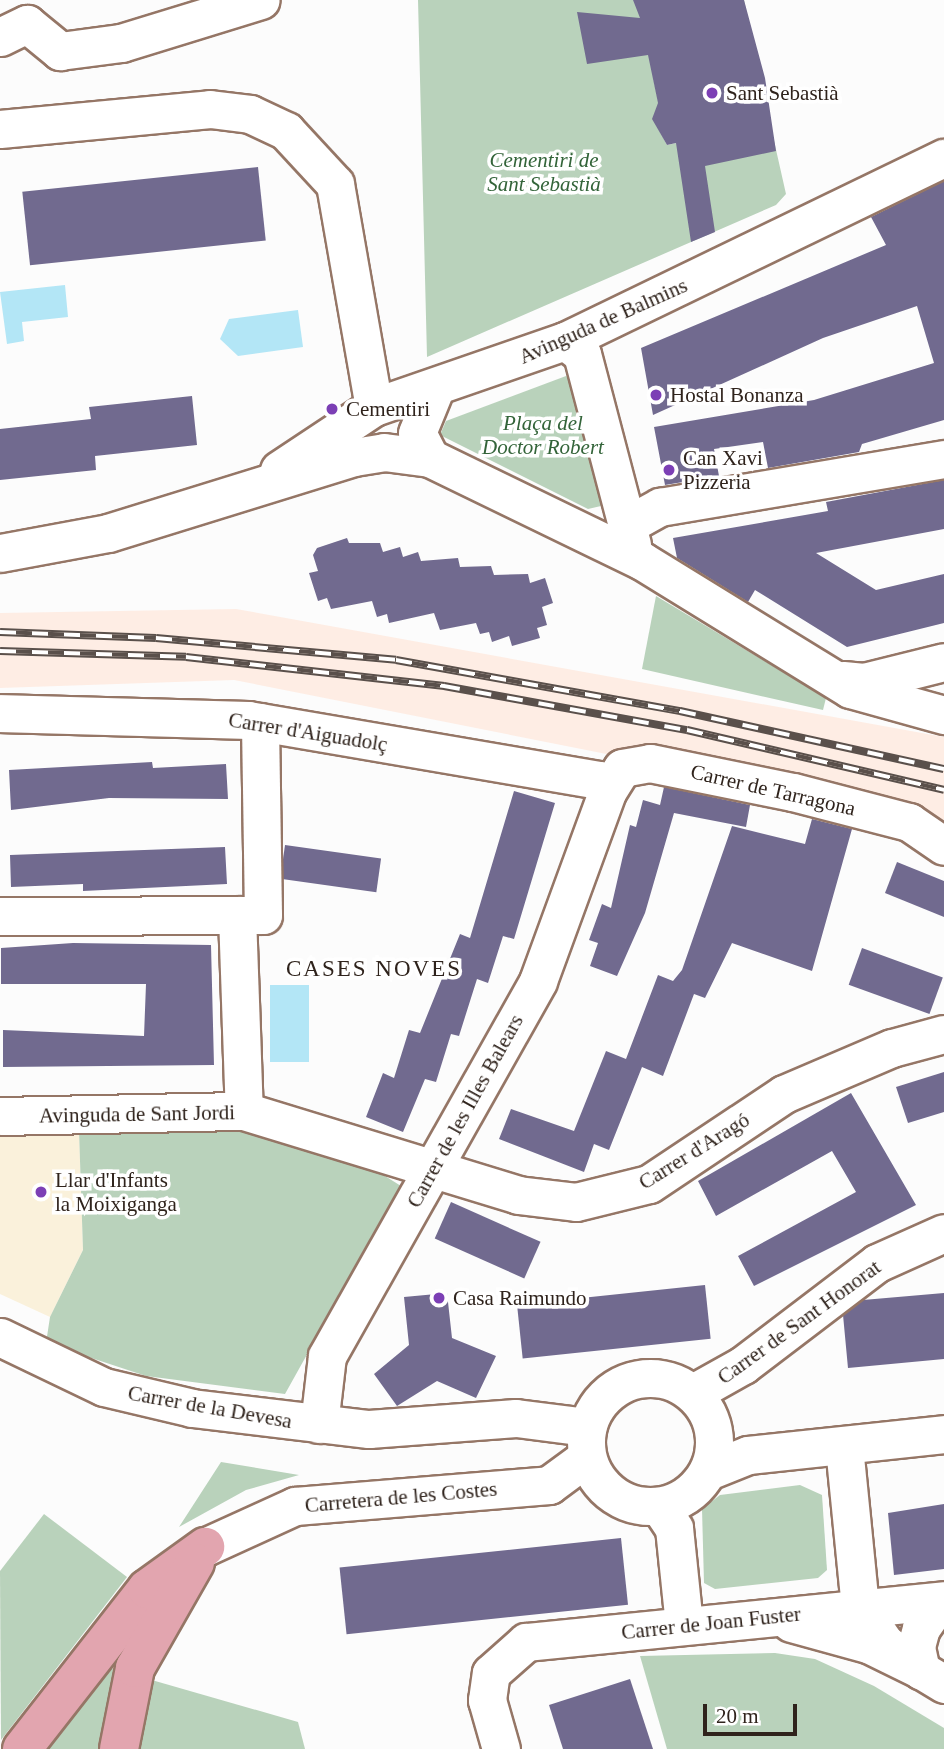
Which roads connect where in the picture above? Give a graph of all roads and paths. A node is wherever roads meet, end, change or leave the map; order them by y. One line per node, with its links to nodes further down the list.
1 (261, 0): 2 (street)
2 (0, 37)
3 (0, 129): 7 (street)
4 (944, 158): 5 (street, Avinguda de Balmins)
5 (565, 341): 6 (street, Avinguda de Balmins); 11 (street)
6 (435, 389): 7 (street, Avinguda de Balmins); 8 (street)
7 (374, 407): 10 (street, Avinguda de Balmins)
8 (430, 457): 10 (street, Avinguda de Balmins); 13 (street)
9 (944, 459): 11 (street)
10 (264, 481): 12 (street, Avinguda de Balmins)
11 (626, 525): 13 (street)
12 (0, 553)
13 (642, 561): 16 (street)
14 (944, 663): 16 (street)
15 (944, 669): 17 (street)
16 (824, 676): 17 (street)
17 (944, 712)
18 (0, 713): 19 (street, Carrer d'Aiguadolç)
19 (260, 722): 20 (street, Carrer d'Aiguadolç); 22 (street)
20 (607, 792): 21 (street, Carrer de Tarragona); 27 (street, Carrer de les Illes Balears)
21 (944, 846)
22 (237, 915): 23 (street); 25 (street)
23 (0, 916)
24 (944, 1034): 27 (street, Carrer d'Aragó)
25 (244, 1111): 26 (street, Avinguda de Sant Jordi); 27 (street, Avinguda de Sant Jordi)
26 (0, 1116)
27 (432, 1170): 31 (street, Carrer de les Illes Balears)
28 (944, 1233): 30 (street, Carrer de Sant Honorat)
29 (0, 1337): 31 (street, Carrer de la Devesa)
30 (692, 1393): 32 (street); 33 (street)
31 (313, 1424): 32 (street)
32 (593, 1427): 38 (street, Carretera de les Costes); 39 (street)
33 (715, 1434): 36 (street); 37 (street)
34 (944, 1434): 35 (street)
35 (844, 1446): 36 (street); 43 (street)
36 (778, 1451): 37 (street)
37 (708, 1471): 40 (street)
38 (523, 1488): 39 (street, Carretera de les Costes); 41 (street, Carretera de les Costes)
39 (612, 1494): 40 (street)
40 (659, 1506): 45 (street)
41 (205, 1546): 47 (main road); 48 (main road)
42 (942, 1601): 43 (street, Carrer de Joan Fuster); 46 (street)
43 (860, 1608): 44 (street, Carrer de Joan Fuster); 46 (street)
44 (763, 1617): 45 (street, Carrer de Joan Fuster); 46 (street)
45 (684, 1625): 49 (street, Carrer de Joan Fuster)
46 (933, 1677)
47 (22, 1749)
48 (119, 1749)
49 (501, 1749)

